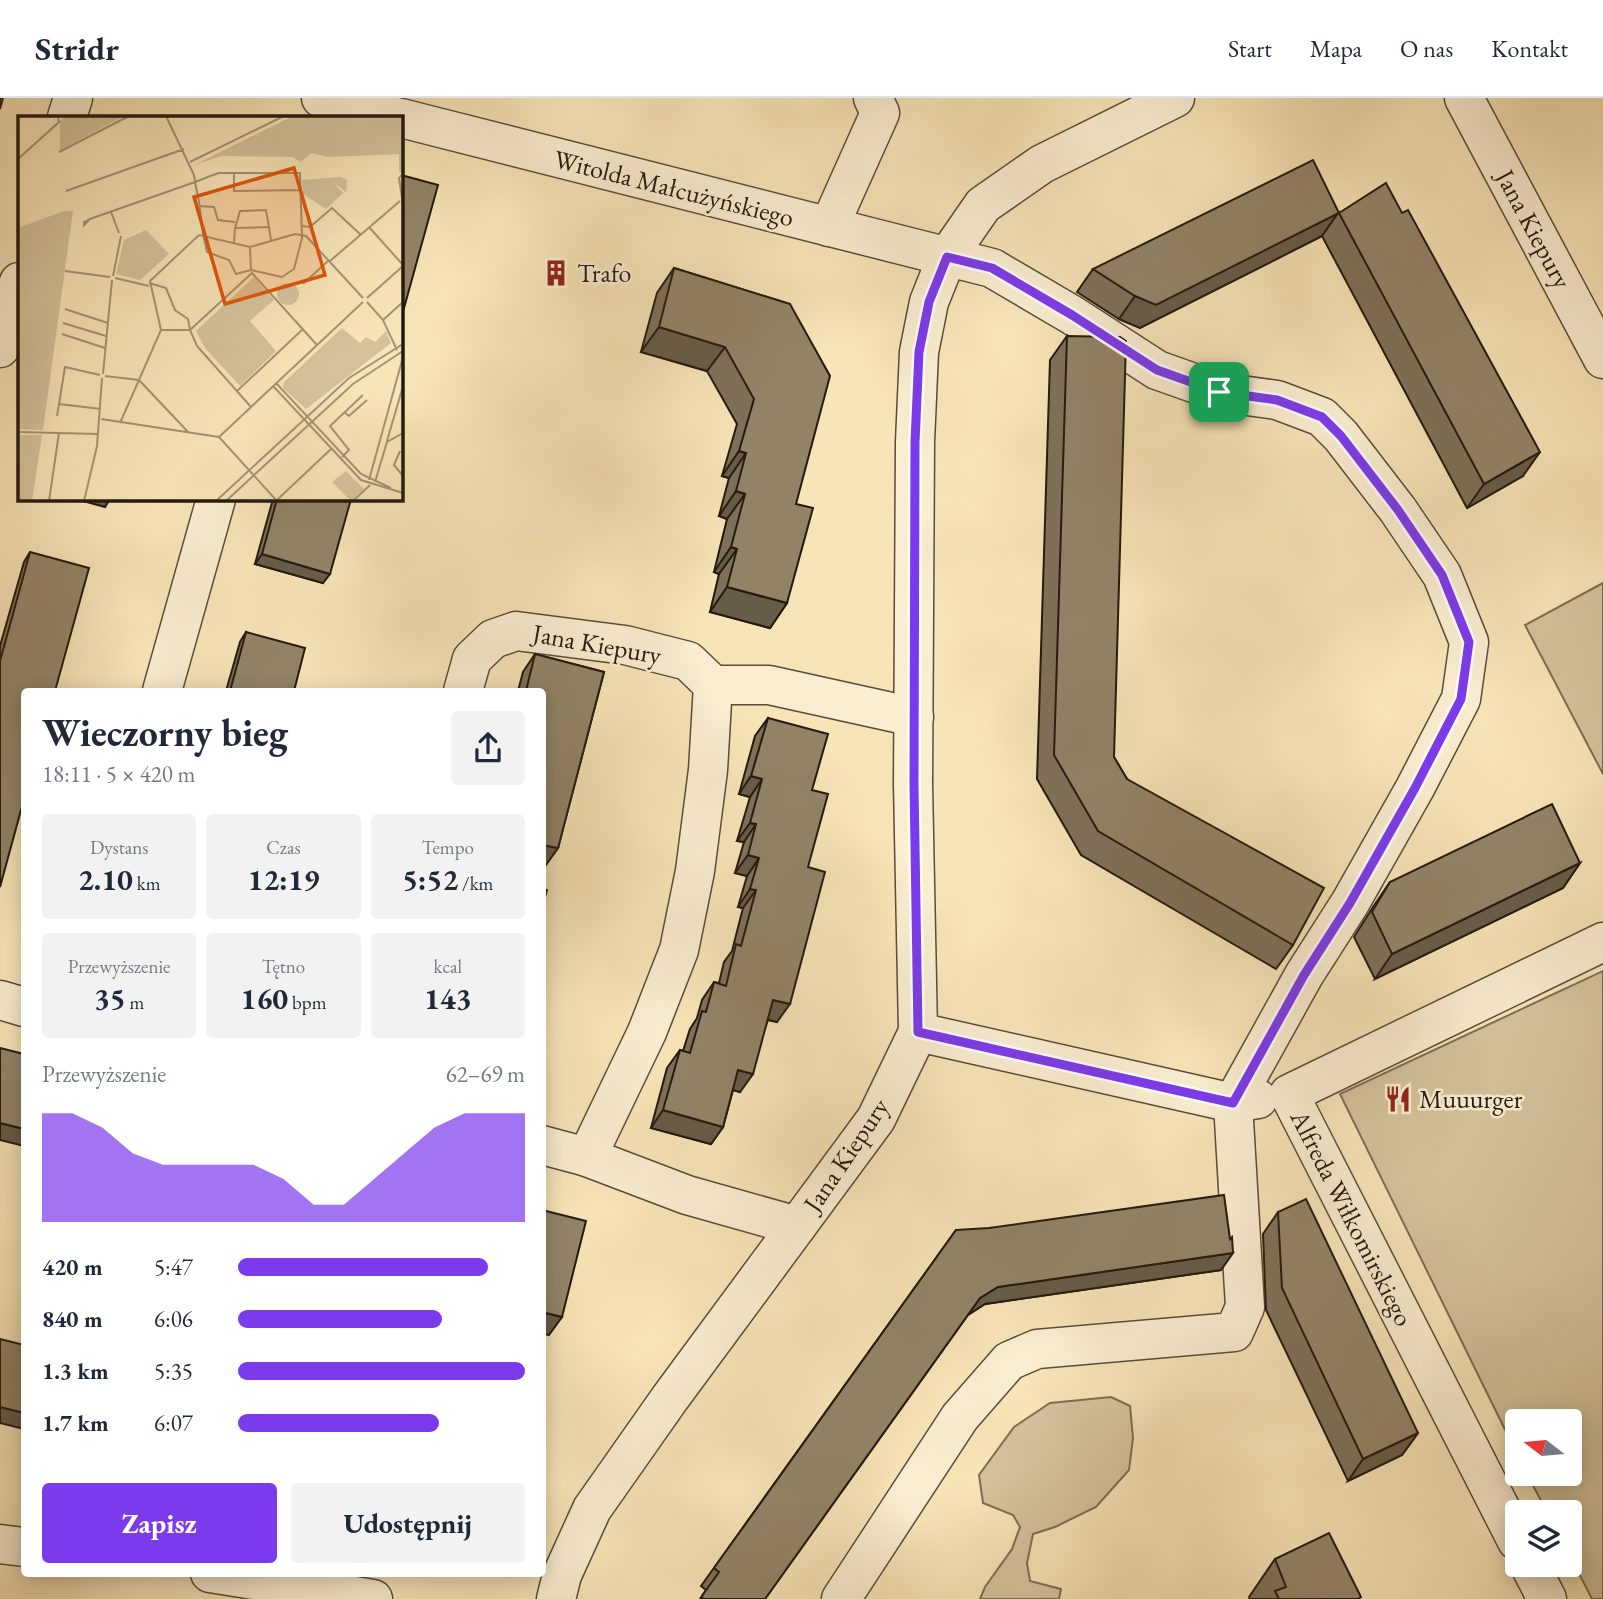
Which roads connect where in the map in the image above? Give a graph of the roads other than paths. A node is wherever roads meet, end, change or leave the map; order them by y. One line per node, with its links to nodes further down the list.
1 (73, 98): 6 (street)
2 (873, 98): 9 (street)
3 (1175, 98): 10 (street, Jana Kiepury)
4 (1464, 98): 13 (street, Jana Kiepury)
5 (323, 105): 7 (street, Witolda Małcużyńskiego)
6 (67, 116)
7 (387, 116)
8 (402, 119): 9 (street, Witolda Małcużyńskiego)
9 (829, 227): 10 (street, Witolda Małcużyńskiego)
10 (947, 257): 18 (street, Jana Kiepury); 24 (street, Witolda Małcużyńskiego)
11 (18, 285): 12 (street)
12 (0, 348)
13 (1603, 359)
14 (216, 500): 16 (street)
15 (713, 685): 17 (street, Jana Kiepury); 18 (street); 26 (street)
16 (164, 688)
17 (464, 688)
18 (914, 717): 22 (street, Jana Kiepury)
19 (1603, 942): 23 (street, Alfreda Wiłkomirskiego)
20 (0, 1000): 21 (street)
21 (21, 1006)
22 (918, 1032): 24 (street); 27 (street, Jana Kiepury)
23 (1289, 1094): 24 (street); 28 (street, Alfreda Wiłkomirskiego)
24 (1233, 1103): 35 (street)
25 (546, 1146): 26 (street)
26 (587, 1157): 27 (street)
27 (797, 1226): 34 (street, Jana Kiepury)
28 (1505, 1517)
29 (0, 1544): 30 (street)
30 (21, 1547)
31 (236, 1577): 33 (street)
32 (1536, 1577): 36 (street)
33 (373, 1599)
34 (556, 1599)
35 (841, 1599)
36 (1547, 1599)

